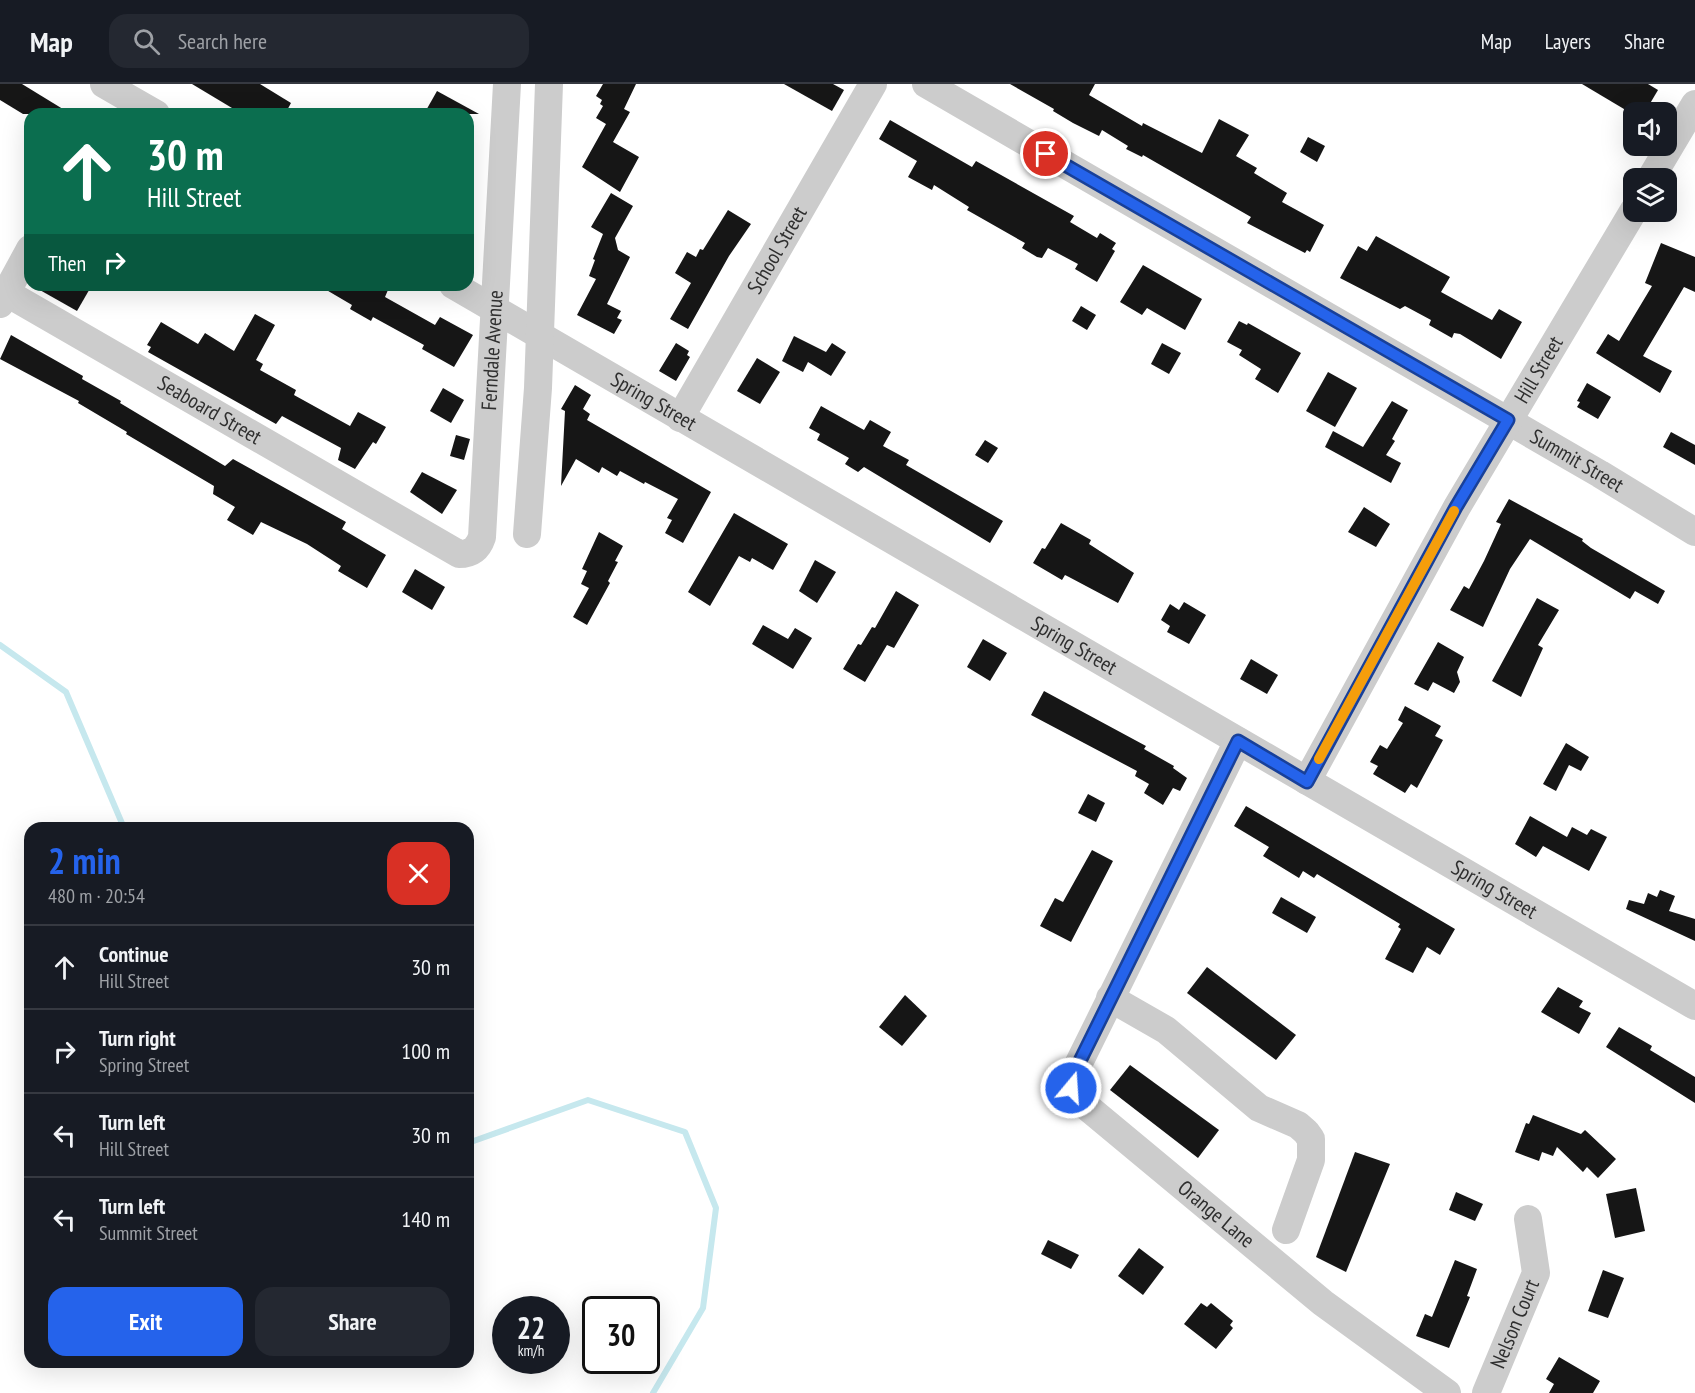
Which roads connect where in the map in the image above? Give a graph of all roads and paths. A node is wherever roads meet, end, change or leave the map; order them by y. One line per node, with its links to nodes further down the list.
1 (507, 84): 13 (street, Ferndale Avenue)
2 (549, 84): 14 (street)
3 (873, 84): 15 (street, School Street)
4 (926, 84): 16 (street, Summit Street)
5 (111, 97): 7 (street)
6 (1695, 104): 8 (street)
7 (140, 108)
8 (1657, 168)
9 (1627, 222): 16 (street, Hill Street)
10 (24, 259): 12 (street)
11 (463, 291): 13 (street, Spring Street)
12 (2, 295): 17 (street, Seaboard Street)
13 (496, 310): 14 (street, Spring Street); 17 (street, Ferndale Avenue)
14 (540, 336): 15 (street, Spring Street); 19 (street)
15 (681, 418): 20 (street, Spring Street)
16 (1508, 420): 18 (street, Summit Street); 21 (street, Hill Street)
17 (418, 532)
18 (1695, 532)
19 (527, 534)
20 (1238, 741): 21 (street, Spring Street); 22 (street)
21 (1307, 782): 23 (street, Spring Street)
22 (1110, 998): 25 (street); 26 (street, Orange Lane)
23 (1695, 1006)
24 (1528, 1219): 27 (street, Nelson Court)
25 (1286, 1230)
26 (1447, 1393)
27 (1486, 1393)

